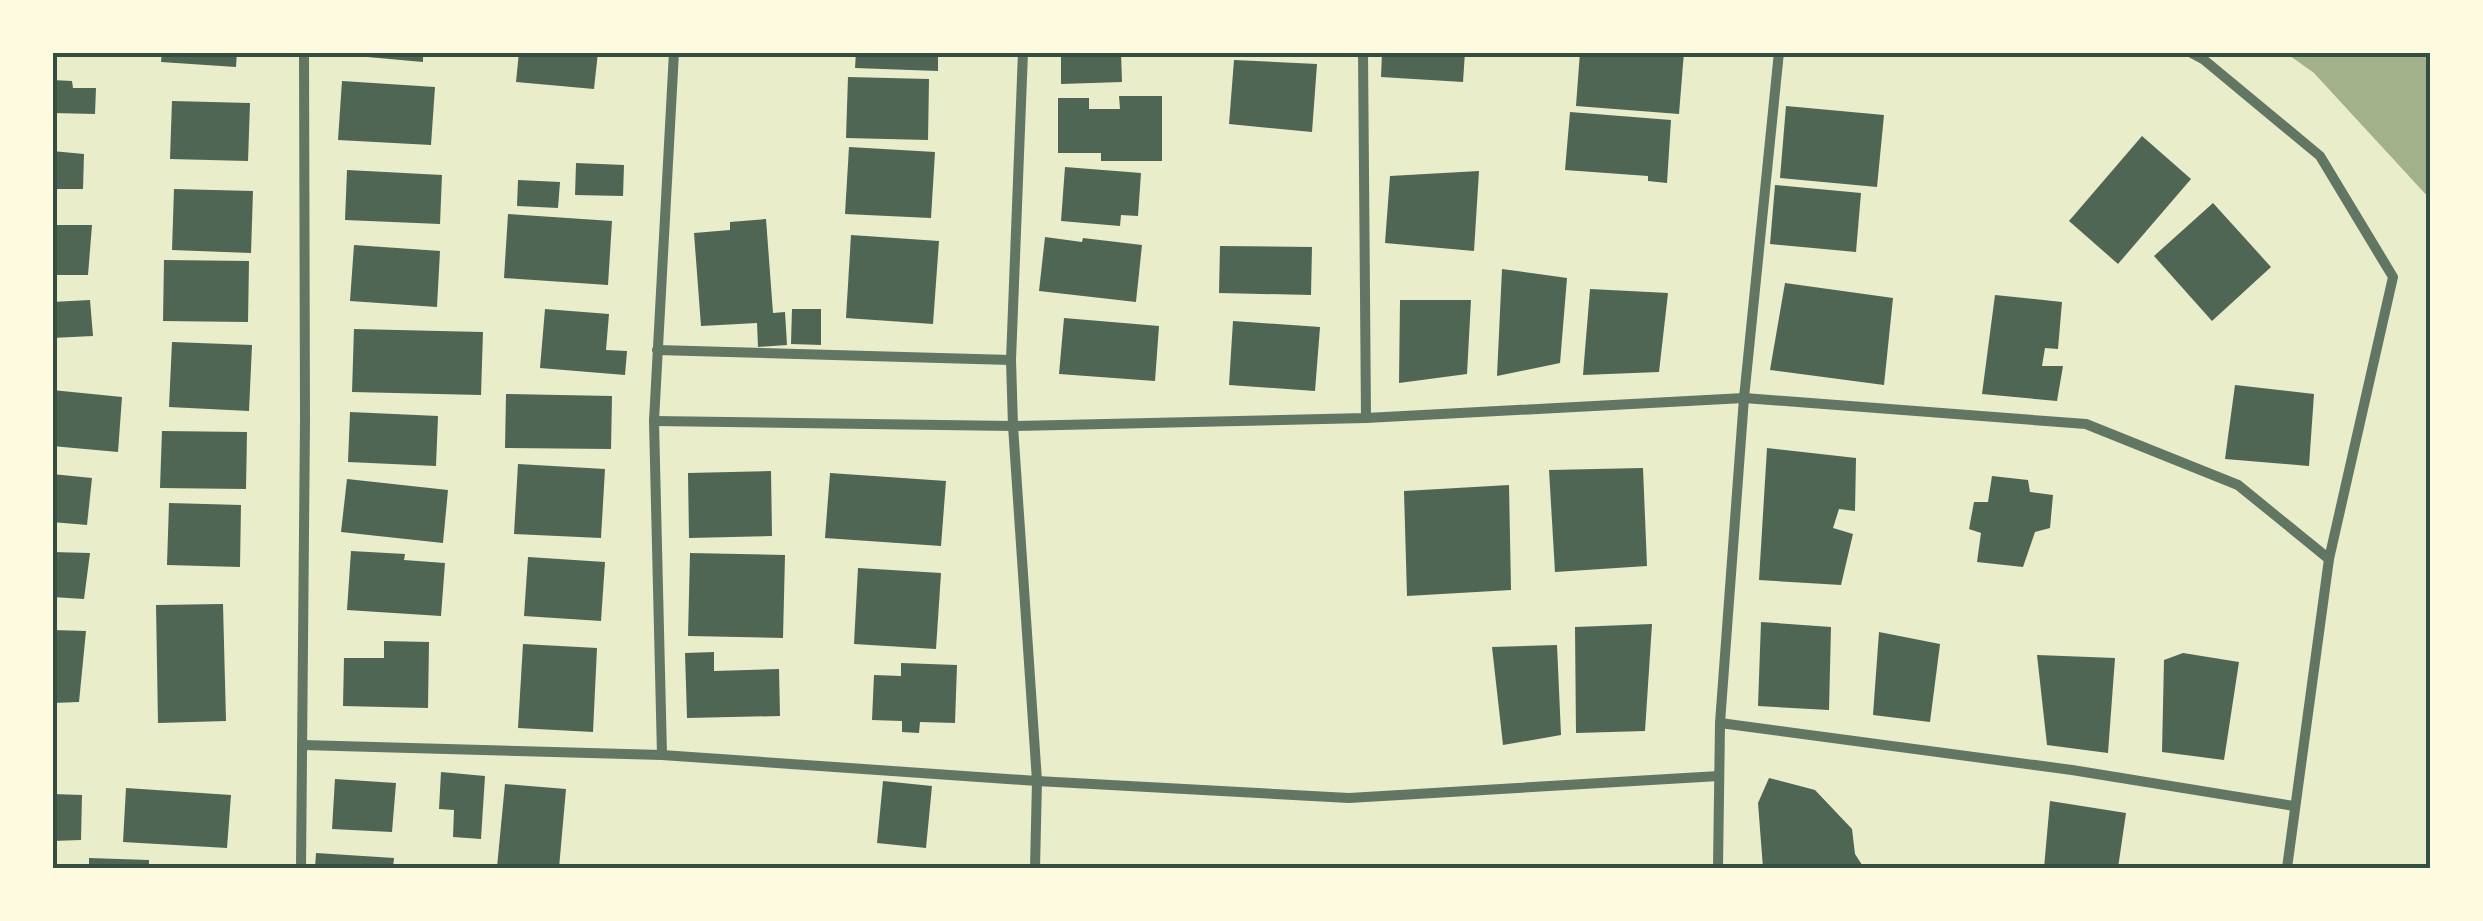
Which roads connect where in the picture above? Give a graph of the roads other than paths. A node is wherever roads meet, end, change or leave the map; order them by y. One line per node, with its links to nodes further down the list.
1 (304, 52): 15 (street)
2 (674, 52): 7 (street)
3 (1023, 52): 8 (street)
4 (1362, 52): 10 (street)
5 (1779, 52): 9 (street)
6 (2190, 52): 13 (street)
7 (657, 350): 8 (street); 11 (street)
8 (1011, 360): 12 (street)
9 (1744, 398): 10 (street); 13 (street); 14 (street)
10 (1366, 418): 12 (street)
11 (654, 421): 12 (street); 16 (street)
12 (1013, 426): 18 (street)
13 (2328, 558): 19 (street)
14 (1720, 723): 17 (street); 19 (street)
15 (302, 745): 16 (street); 20 (street)
16 (662, 755): 18 (street)
17 (1719, 776): 18 (street); 22 (street)
18 (1037, 781): 21 (street)
19 (2294, 806): 23 (street)
20 (301, 868)
21 (1035, 868)
22 (1718, 868)
23 (2287, 868)

